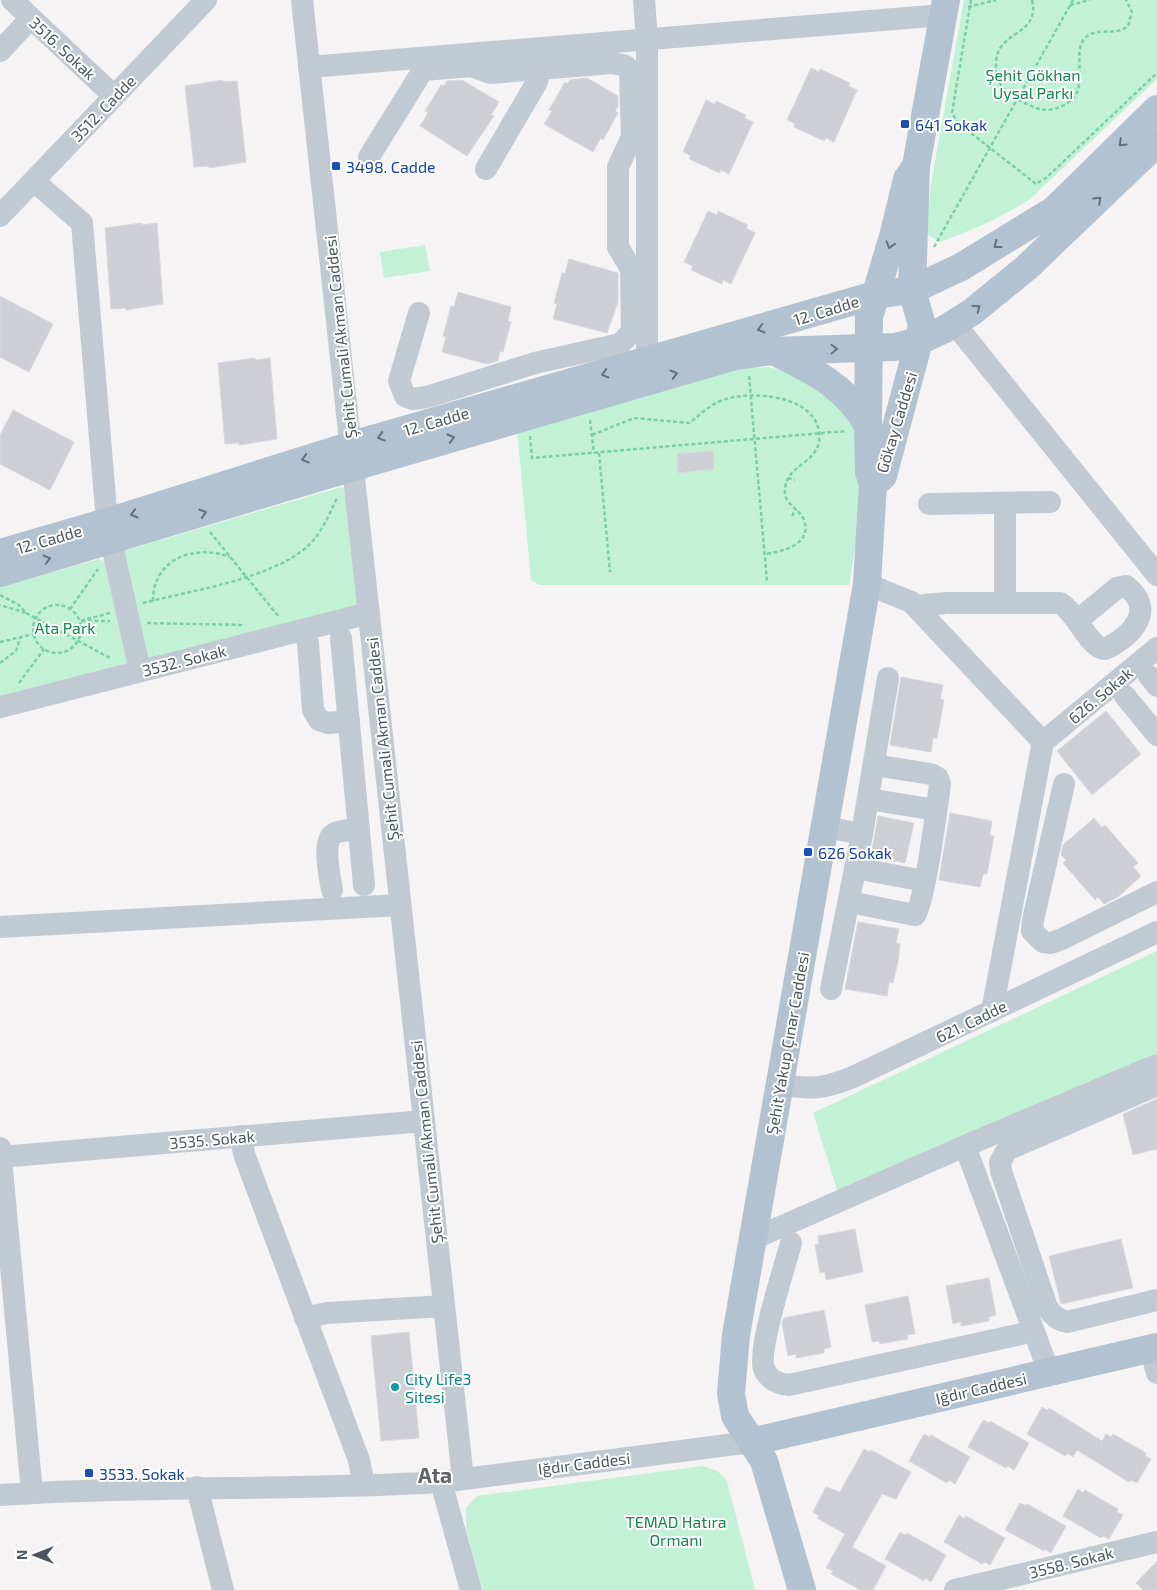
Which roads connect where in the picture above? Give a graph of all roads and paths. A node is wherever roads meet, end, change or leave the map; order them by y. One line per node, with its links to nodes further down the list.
1 (12, 0): 13 (street, 3516. Sokak)
2 (206, 0): 20 (street, 3512. Cadde)
3 (302, 0): 17 (street, Şehit Cumali Akman Caddesi)
4 (644, 0): 14 (street)
5 (971, 0): 12 (path)
6 (996, 0): 12 (path)
7 (1032, 0): 21 (path)
8 (1073, 0): 11 (path)
9 (1090, 0): 11 (path)
10 (1126, 0): 21 (path)
11 (1070, 5): 21 (path)
12 (953, 7): 14 (street); 24 (path); 26 (main road)
13 (31, 18): 15 (street); 20 (street, 3516. Sokak)
14 (647, 40): 16 (street); 38 (street)
15 (0, 51)
16 (506, 61): 17 (street); 18 (street); 25 (street)
17 (309, 67): 51 (street, Şehit Cumali Akman Caddesi)
18 (539, 70): 27 (street); 39 (street)
19 (1157, 73): 24 (path)
20 (114, 96): 28 (street, 3512. Cadde)
21 (1017, 98): 24 (path)
22 (1157, 109): 31 (main road, one-way to 31)
23 (1157, 143): 34 (main road, one-way to 23)
24 (990, 148): 30 (path)
25 (369, 157)
26 (916, 166): 31 (main road); 32 (main road, one-way to 32)
27 (486, 169)
28 (34, 180): 29 (street, 3512. Cadde); 62 (street)
29 (0, 216)
30 (934, 248)
31 (912, 290): 32 (main road); 35 (main road)
32 (875, 295): 36 (main road); 38 (main road, 12. Cadde, one-way to 38)
33 (419, 313): 39 (street)
34 (954, 323): 35 (main road); 68 (street)
35 (919, 341): 36 (main road); 54 (main road, Gökay Caddesi)
36 (871, 347): 37 (main road, 12. Cadde, one-way to 36); 44 (main road, Gökay Caddesi)
37 (773, 351): 44 (main road); 51 (main road, 12. Cadde, one-way to 37)
38 (647, 362): 41 (main road, 12. Cadde, one-way to 41)
39 (535, 363): 41 (street)
40 (749, 375): 42 (path)
41 (544, 391): 51 (main road, 12. Cadde, one-way to 51)
42 (751, 394): 45 (path); 47 (path); 48 (path)
43 (589, 418): 47 (path)
44 (861, 428): 45 (path); 54 (main road, Gökay Caddesi)
45 (819, 433): 48 (path); 52 (path)
46 (529, 434): 49 (path)
47 (592, 435): 49 (path)
48 (754, 438): 50 (path); 64 (path)
49 (594, 453): 50 (path)
50 (599, 453): 66 (path)
51 (353, 456): 62 (main road, 12. Cadde); 81 (street, Şehit Cumali Akman Caddesi)
52 (788, 478): 53 (path); 59 (path)
53 (795, 480)
54 (873, 484): 71 (main road, Şehit Yakup Çınar Caddesi)
55 (338, 496): 69 (path)
56 (1050, 502): 57 (street)
57 (1005, 503): 58 (street); 74 (street)
58 (929, 504)
59 (796, 510): 60 (path); 64 (path)
60 (792, 516)
61 (209, 531): 65 (path)
62 (107, 542): 63 (main road, 12. Cadde); 67 (main road, 12. Cadde, one-way to 62); 77 (path); 99 (street)
63 (0, 552)
64 (765, 554): 70 (path)
65 (231, 558): 69 (path); 73 (path)
66 (610, 572)
67 (0, 573)
68 (1157, 574)
69 (246, 577): 73 (path); 89 (path)
70 (767, 581)
71 (867, 584): 78 (street); 112 (main road, Şehit Yakup Çınar Caddesi)
72 (0, 595): 80 (path)
73 (153, 600): 76 (path)
74 (1005, 603): 78 (street); 83 (street)
75 (0, 605): 80 (path)
76 (135, 605)
77 (70, 609): 82 (path); 84 (path)
78 (919, 609): 105 (street)
79 (114, 611): 84 (path)
80 (26, 613): 82 (path)
81 (369, 613): 89 (street, 3532. Sokak); 107 (street, Şehit Cumali Akman Caddesi)
82 (36, 618): 88 (path); 92 (path)
83 (1078, 620)
84 (80, 622): 85 (path); 92 (path)
85 (116, 622)
86 (138, 623): 87 (path)
87 (246, 624)
88 (34, 634): 90 (path); 95 (path)
89 (287, 634): 99 (street, 3532. Sokak)
90 (20, 638): 93 (path); 98 (path)
91 (342, 638): 103 (street)
92 (78, 640): 95 (path); 97 (path)
93 (0, 642)
94 (308, 644): 103 (street)
95 (44, 648): 102 (path)
96 (1157, 648): 105 (street, 626. Sokak)
97 (113, 660)
98 (0, 662)
99 (140, 671): 102 (street, 3532. Sokak)
100 (888, 678): 106 (street)
101 (1125, 696): 104 (street)
102 (1, 707)
103 (349, 721): 108 (street)
104 (1157, 735)
105 (1043, 742): 125 (street)
106 (874, 764): 110 (street); 111 (street)
107 (385, 765): 108 (street); 121 (street, Şehit Cumali Akman Caddesi)
108 (354, 769): 113 (street)
109 (1064, 784): 119 (street)
110 (868, 799): 111 (street); 114 (street)
111 (936, 810): 116 (street)
112 (825, 828): 114 (street); 127 (main road, Şehit Yakup Çınar Caddesi)
113 (359, 829): 117 (street); 118 (street)
114 (862, 834): 115 (street)
115 (855, 868): 116 (street); 120 (street)
116 (924, 881): 120 (street)
117 (364, 885)
118 (332, 890)
119 (1157, 892)
120 (849, 902): 124 (street)
121 (400, 905): 122 (street); 129 (street, Şehit Cumali Akman Caddesi)
122 (0, 927)
123 (1157, 932): 125 (street, 621. Cadde)
124 (831, 988)
125 (992, 1011): 127 (street, 621. Cadde)
126 (1157, 1065): 131 (street)
127 (780, 1084): 133 (main road, Şehit Yakup Çınar Caddesi)
128 (1157, 1085): 135 (street)
129 (424, 1121): 130 (street, 3535. Sokak); 136 (street, Şehit Cumali Akman Caddesi)
130 (241, 1136): 132 (street, 3535. Sokak); 137 (street)
131 (965, 1146): 133 (street); 141 (street)
132 (0, 1154): 147 (street)
133 (753, 1239): 142 (main road, Şehit Yakup Çınar Caddesi)
134 (791, 1243): 140 (street)
135 (1157, 1300)
136 (444, 1306): 137 (street); 144 (street, Şehit Cumali Akman Caddesi)
137 (305, 1318): 145 (street)
138 (1020, 1334): 140 (street)
139 (1155, 1356): 141 (main road, Iğdır Caddesi)
140 (764, 1368): 142 (street)
141 (1049, 1372): 143 (main road, Iğdır Caddesi)
142 (733, 1375): 143 (main road, Şehit Yakup Çınar Caddesi)
143 (751, 1442): 144 (street, Iğdır Caddesi); 152 (main road, Şehit Yakup Çınar Caddesi)
144 (452, 1480): 145 (street, Iğdır Caddesi); 151 (street, Şehit Cumali Akman Caddesi)
145 (364, 1485): 146 (street, Iğdır Caddesi)
146 (197, 1487): 147 (street, Iğdır Caddesi); 150 (street)
147 (32, 1493): 148 (street, Iğdır Caddesi)
148 (0, 1495)
149 (1157, 1542): 153 (street, 3558. Sokak)
150 (223, 1590)
151 (471, 1590)
152 (802, 1590)
153 (955, 1590)

